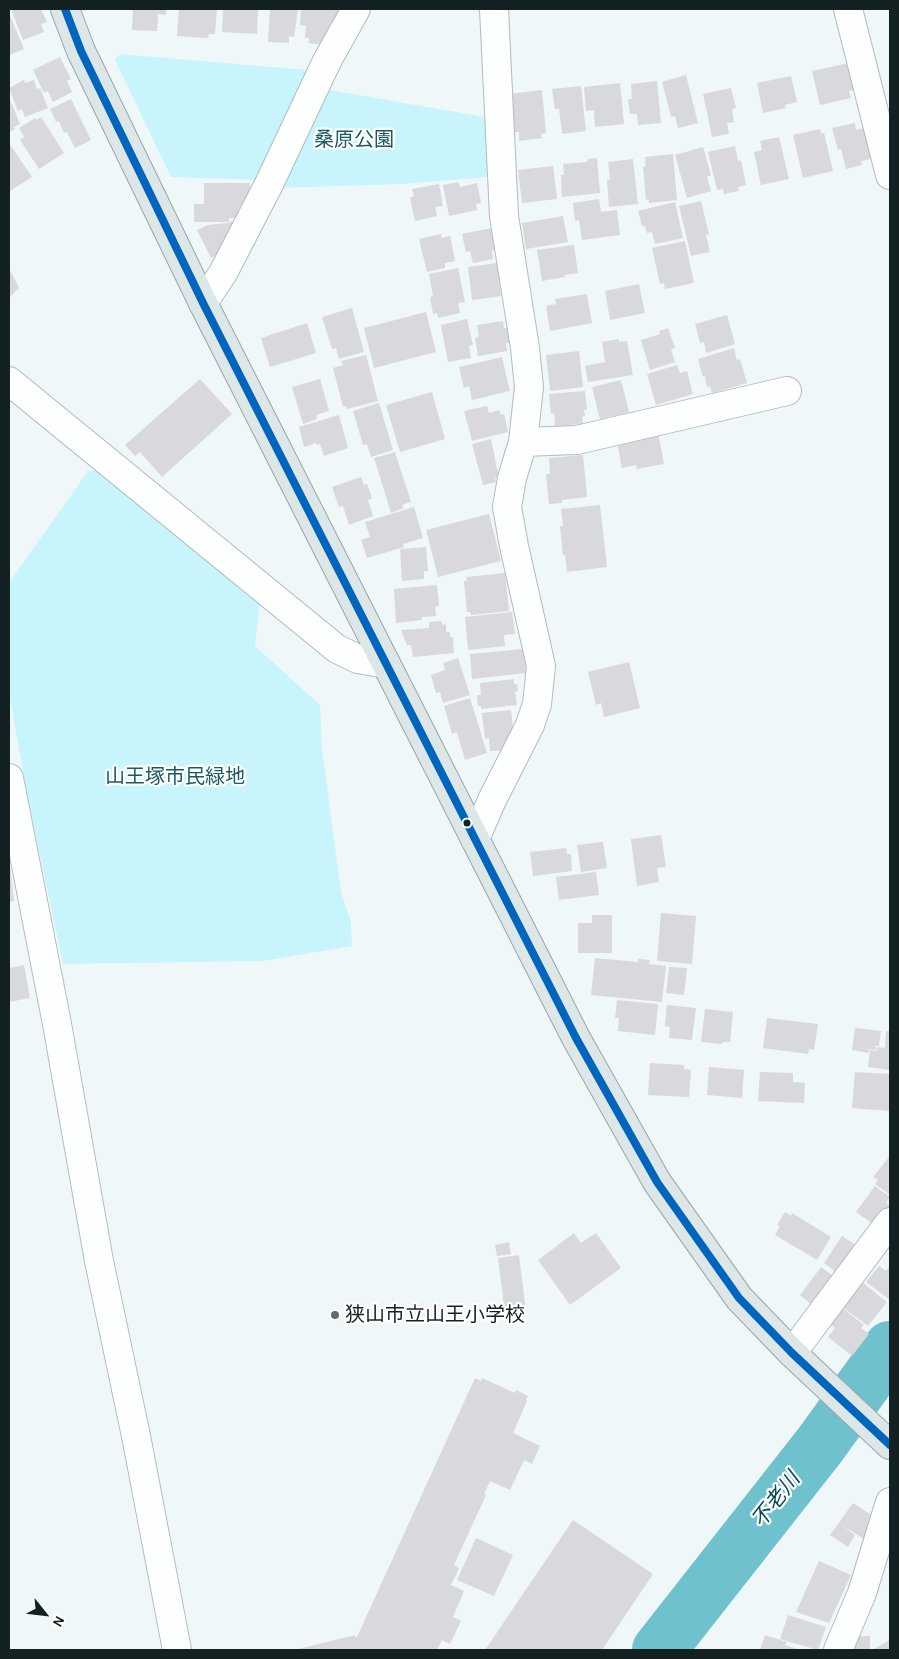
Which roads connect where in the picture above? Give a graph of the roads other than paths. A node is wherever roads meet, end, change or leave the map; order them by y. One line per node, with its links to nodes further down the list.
1 (65, 9): 6 (main road)
2 (356, 9): 6 (street)
3 (494, 9): 9 (street)
4 (848, 9): 5 (street)
5 (890, 175)
6 (203, 302): 10 (main road)
7 (9, 381): 10 (street)
8 (787, 390): 9 (street)
9 (523, 442): 12 (street)
10 (386, 664): 12 (main road)
11 (9, 778): 17 (street)
12 (475, 839): 14 (main road)
13 (890, 1222): 14 (street)
14 (792, 1353): 15 (main road)
15 (886, 1442)
16 (890, 1502): 18 (street)
17 (177, 1650)
18 (838, 1650)

